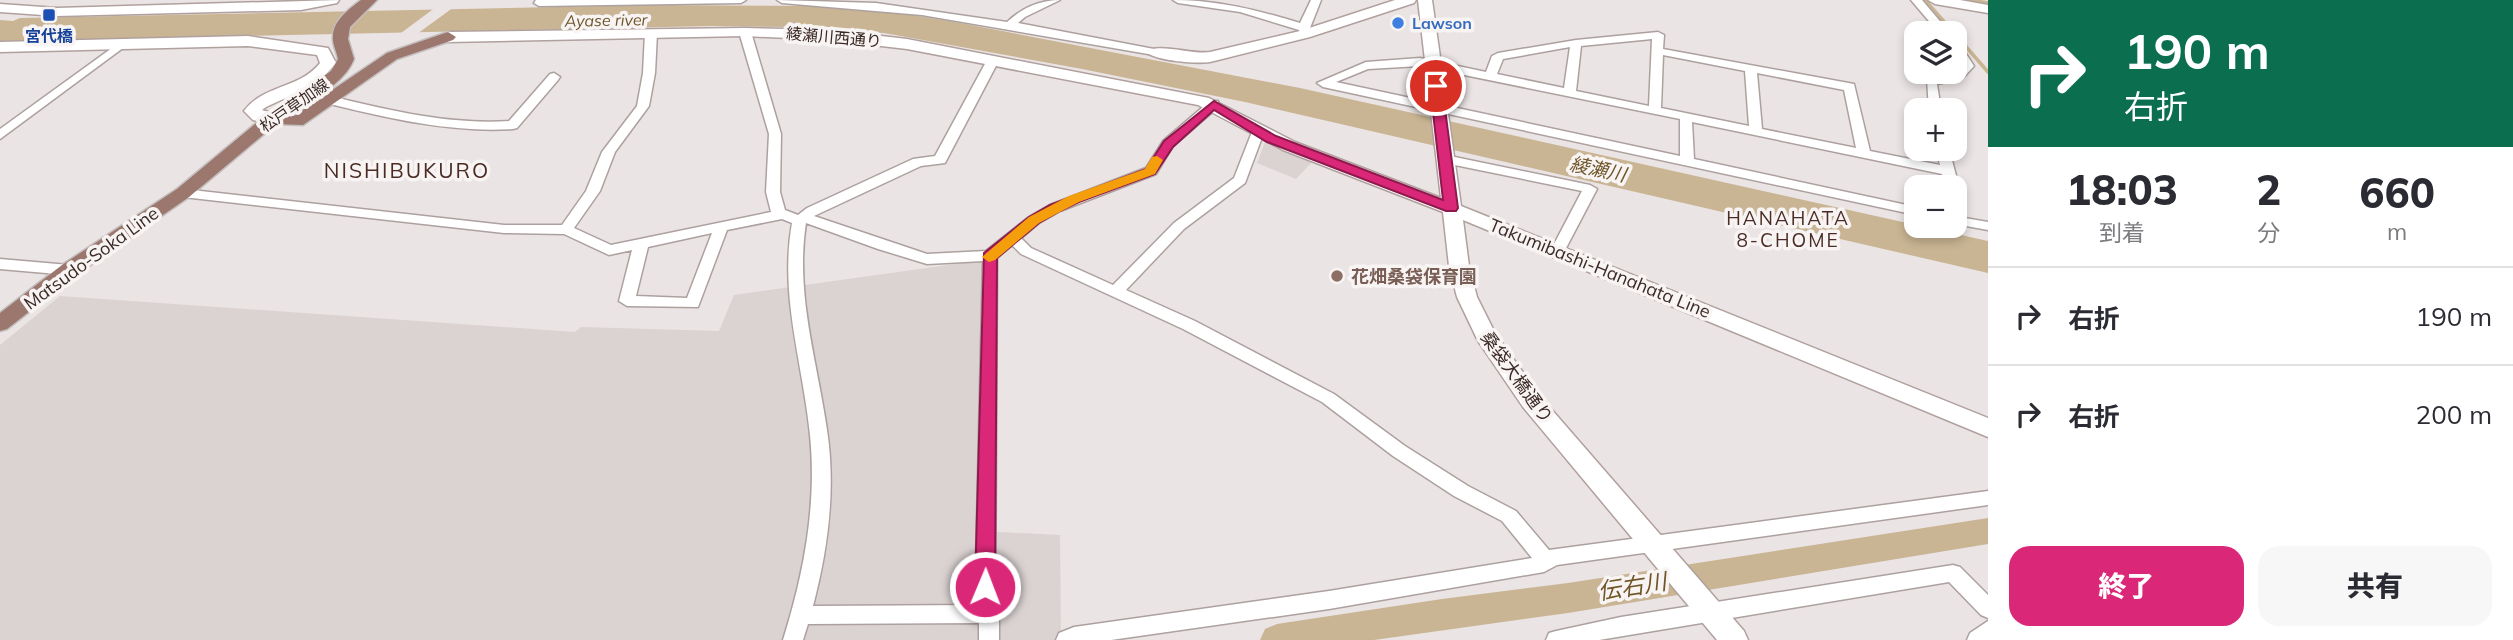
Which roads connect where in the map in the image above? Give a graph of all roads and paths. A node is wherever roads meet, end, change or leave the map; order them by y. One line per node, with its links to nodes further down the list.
1 (332, 0): 13 (street)
2 (369, 0): 38 (main road, 松戸草加線)
3 (541, 0): 4 (street)
4 (741, 0)
5 (782, 0): 17 (street)
6 (1055, 0): 17 (street)
7 (1178, 0): 18 (street)
8 (1316, 0): 18 (street)
9 (1409, 0): 18 (street)
10 (1425, 0): 28 (street, 桑袋大橋通り)
11 (1916, 0): 16 (street)
12 (1935, 0): 15 (street)
13 (285, 3): 14 (street)
14 (0, 8)
15 (1988, 9)
16 (1934, 21)
17 (1011, 24): 26 (street)
18 (1304, 31): 26 (street)
19 (745, 32): 20 (street, 綾瀬川西通り); 27 (street, 綾瀬川西通り); 51 (street)
20 (651, 33): 21 (street, 綾瀬川西通り); 56 (street)
21 (448, 37): 33 (main road)
22 (123, 43): 24 (street); 38 (street); 41 (street)
23 (1576, 43): 25 (street); 30 (street); 32 (street)
24 (0, 47)
25 (1658, 51): 29 (street); 36 (street)
26 (1154, 52)
27 (992, 62): 34 (street, 綾瀬川西通り); 52 (street)
28 (1433, 65): 30 (street); 35 (street, 桑袋大橋通り); 35 (street)
29 (1751, 68): 39 (street); 42 (street)
30 (1490, 76): 32 (street)
31 (554, 77): 33 (street)
32 (1570, 92): 36 (street)
33 (330, 100): 38 (main road)
34 (1214, 104): 40 (street, Takumibashi-Hanahata Line); 57 (street)
35 (1439, 110): 43 (street, 桑袋大橋通り); 44 (street)
36 (1655, 110): 37 (street)
37 (1686, 117): 39 (street); 44 (street)
38 (272, 119): 48 (main road, 松戸草加線)
39 (1756, 131): 42 (street)
40 (1258, 132): 49 (street, Takumibashi-Hanahata Line); 63 (street)
41 (0, 135)
42 (1864, 153): 46 (street)
43 (1445, 157): 49 (street, 桑袋大橋通り); 59 (street)
44 (1687, 161): 50 (street)
45 (1946, 161): 46 (street)
46 (1948, 171): 47 (street)
47 (1949, 175)
48 (183, 193): 56 (street); 62 (main road, Matsudo-Soka Line)
49 (1451, 208): 59 (street, Takumibashi-Hanahata Line); 67 (street, 桑袋大橋通り)
50 (1904, 208)
51 (779, 215): 52 (street); 55 (street)
52 (801, 219): 60 (street); 72 (street)
53 (1967, 222): 54 (street)
54 (1988, 226)
55 (721, 228): 58 (street); 58 (street)
56 (566, 230): 58 (street)
57 (1013, 238): 60 (street); 63 (street)
58 (641, 244)
59 (1558, 250): 65 (street, Takumibashi-Hanahata Line)
60 (989, 256): 71 (street)
61 (0, 264): 62 (street)
62 (69, 270): 64 (main road, Matsudo-Soka Line)
63 (1116, 290): 68 (street)
64 (0, 324)
65 (1988, 428)
66 (1988, 498): 67 (street)
67 (1657, 550): 68 (street); 69 (street, 桑袋大橋通り)
68 (1545, 559): 76 (street)
69 (1708, 609): 70 (street); 77 (street); 78 (street, 桑袋大橋通り)
70 (1988, 609)
71 (985, 614): 72 (street); 75 (street)
72 (802, 615): 74 (street)
73 (1988, 630): 79 (street)
74 (793, 640)
75 (989, 640)
76 (1066, 640)
77 (1556, 640)
78 (1734, 640)
79 (1977, 640)

